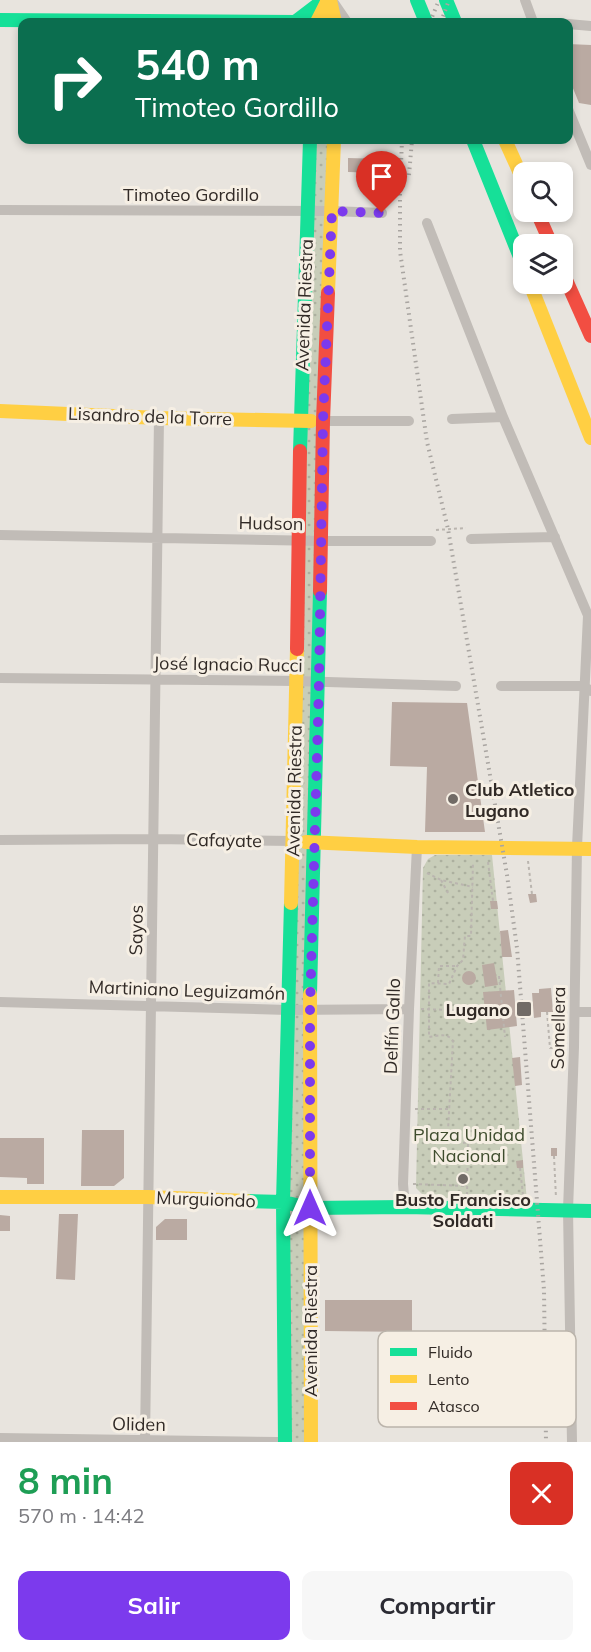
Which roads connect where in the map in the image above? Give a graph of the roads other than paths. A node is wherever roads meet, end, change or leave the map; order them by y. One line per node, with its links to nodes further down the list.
1 (328, 0): 5 (main road); 6 (main road); 7 (main road); 8 (street)
2 (417, 0): 9 (main road)
3 (446, 0): 10 (main road)
4 (525, 0): 11 (street)
5 (301, 18)
6 (319, 18)
7 (334, 18)
8 (344, 18)
9 (424, 18)
10 (453, 18)
11 (532, 18)
12 (0, 20): 13 (main road)
13 (18, 20)
14 (573, 24): 15 (street)
15 (591, 26)
16 (573, 121): 22 (street)
17 (310, 144): 24 (main road, Avenida Riestra)
18 (334, 144): 25 (main road, Avenida Riestra)
19 (475, 144): 28 (main road)
20 (507, 144): 21 (main road)
21 (515, 162)
22 (591, 165)
23 (0, 210): 24 (street, Timoteo Gordillo)
24 (308, 211): 25 (street, Timoteo Gordillo); 36 (main road, Avenida Riestra)
25 (332, 211): 26 (street, Timoteo Gordillo); 37 (main road, Avenida Riestra)
26 (382, 213)
27 (427, 223): 33 (street)
28 (513, 240)
29 (534, 294): 39 (main road)
30 (572, 294): 31 (main road)
31 (591, 336)
32 (0, 411): 34 (main road, Lisandro de la Torre)
33 (503, 417): 35 (street); 41 (street)
34 (159, 418): 36 (main road, Lisandro de la Torre); 42 (street, Sayos)
35 (452, 419)
36 (301, 420): 37 (main road, Lisandro de la Torre); 44 (main road, Avenida Riestra)
37 (323, 421): 38 (street); 45 (main road, Avenida Riestra)
38 (409, 421)
39 (591, 438)
40 (0, 535): 42 (street, Hudson)
41 (555, 537): 43 (street); 47 (street)
42 (158, 538): 44 (street, Hudson); 49 (street, Sayos)
43 (471, 539)
44 (299, 540): 45 (street, Hudson); 50 (main road, Avenida Riestra)
45 (322, 541): 46 (street, Hudson); 51 (main road, Avenida Riestra)
46 (431, 541)
47 (589, 619): 54 (street, Somellera)
48 (0, 678): 49 (street, José Ignacio Rucci)
49 (156, 679): 50 (street, José Ignacio Rucci); 55 (street, Sayos)
50 (296, 681): 51 (street, José Ignacio Rucci); 57 (main road, Avenida Riestra)
51 (319, 682): 52 (street, José Ignacio Rucci); 58 (main road, Avenida Riestra)
52 (456, 686)
53 (501, 686): 54 (street)
54 (587, 688): 60 (street, Somellera)
55 (154, 839): 56 (street, Cafayate); 57 (street, Cafayate); 63 (street, Sayos)
56 (0, 840)
57 (293, 841): 58 (main road, Cafayate); 65 (main road, Avenida Riestra)
58 (315, 842): 59 (main road, Cafayate); 66 (main road, Avenida Riestra)
59 (417, 847): 60 (main road, Cafayate); 64 (street, Delfín Gallo)
60 (577, 847): 61 (main road, Cafayate); 67 (street, Somellera)
61 (591, 849)
62 (0, 1002): 63 (street, Martiniano Leguizamón)
63 (151, 1005): 65 (street, Martiniano Leguizamón); 70 (street, Sayos)
64 (409, 1009): 66 (street, Martiniano Leguizamón); 72 (street, Delfín Gallo)
65 (288, 1010): 66 (street, Martiniano Leguizamón); 71 (main road, Avenida Riestra)
66 (310, 1010): 73 (main road, Avenida Riestra)
67 (575, 1012): 68 (street); 74 (street, Somellera)
68 (591, 1012)
69 (0, 1197): 70 (main road, Murguiondo)
70 (148, 1197): 71 (main road, Murguiondo); 79 (street, Sayos)
71 (283, 1202): 73 (main road, Murguiondo); 81 (main road, Avenida Riestra)
72 (405, 1207): 73 (main road, Murguiondo); 74 (main road, Murguiondo)
73 (310, 1208): 82 (main road, Avenida Riestra)
74 (562, 1210): 75 (main road, Murguiondo); 76 (street, Somellera)
75 (591, 1211)
76 (567, 1331)
77 (571, 1427): 83 (street, Somellera)
78 (0, 1438): 79 (street, Oliden)
79 (145, 1441): 80 (street, Oliden)
80 (278, 1442)
81 (285, 1442)
82 (311, 1442)
83 (572, 1442)

